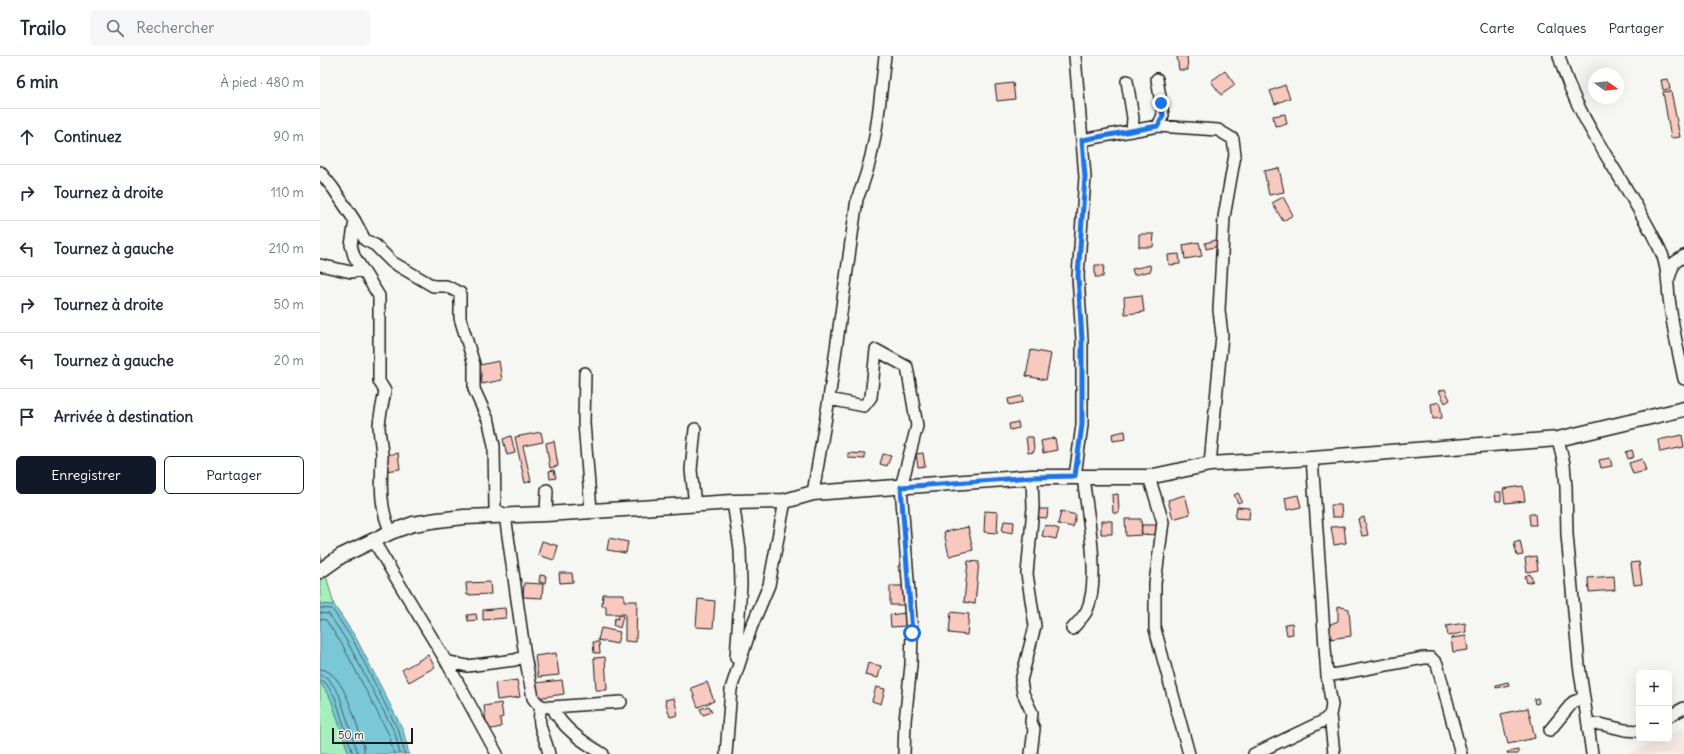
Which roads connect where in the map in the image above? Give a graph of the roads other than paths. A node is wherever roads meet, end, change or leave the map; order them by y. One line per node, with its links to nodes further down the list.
1 (885, 56): 17 (street)
2 (1075, 56): 8 (street)
3 (1559, 56): 14 (street)
4 (1157, 79): 6 (street)
5 (1127, 81): 7 (street)
6 (1158, 126): 7 (street); 22 (street)
7 (1132, 131): 8 (street)
8 (1082, 140): 24 (street)
9 (320, 172): 10 (street)
10 (355, 221): 13 (street); 34 (street)
11 (1684, 256): 14 (street)
12 (320, 265): 13 (street)
13 (362, 270): 35 (street)
14 (1669, 279): 16 (street)
15 (585, 373): 32 (street)
16 (1684, 379)
17 (829, 399): 26 (street); 28 (street)
18 (1684, 409): 20 (main road)
19 (694, 429): 31 (street)
20 (1558, 439): 21 (main road); 43 (street)
21 (1312, 458): 22 (main road); 41 (street)
22 (1210, 464): 25 (main road)
23 (1032, 477): 24 (main road); 26 (main road); 57 (street)
24 (1079, 477): 25 (main road); 38 (street)
25 (1150, 478): 58 (street)
26 (901, 487): 28 (main road); 56 (street)
27 (547, 490): 33 (street)
28 (813, 493): 29 (main road)
29 (786, 501): 30 (main road); 42 (street)
30 (733, 502): 31 (main road); 42 (street)
31 (695, 505): 32 (main road)
32 (591, 510): 33 (main road)
33 (546, 514): 34 (main road)
34 (505, 515): 35 (main road); 39 (street)
35 (391, 532): 36 (main road)
36 (373, 540): 37 (main road); 40 (street)
37 (320, 571)
38 (1072, 629)
39 (526, 656): 40 (street); 45 (street)
40 (446, 661): 52 (street)
41 (1327, 676): 48 (street); 61 (street)
42 (731, 689): 55 (street)
43 (1583, 698): 49 (street); 50 (street)
44 (621, 702): 45 (street)
45 (547, 707): 53 (street); 54 (street)
46 (1684, 708): 47 (street)
47 (1672, 714)
48 (1330, 715): 59 (street); 60 (street)
49 (1588, 725): 51 (street); 62 (street)
50 (1550, 730)
51 (1636, 731)
52 (497, 754)
53 (549, 754)
54 (603, 754)
55 (726, 754)
56 (904, 754)
57 (1031, 754)
58 (1189, 754)
59 (1254, 754)
60 (1334, 754)
61 (1461, 754)
62 (1592, 754)

